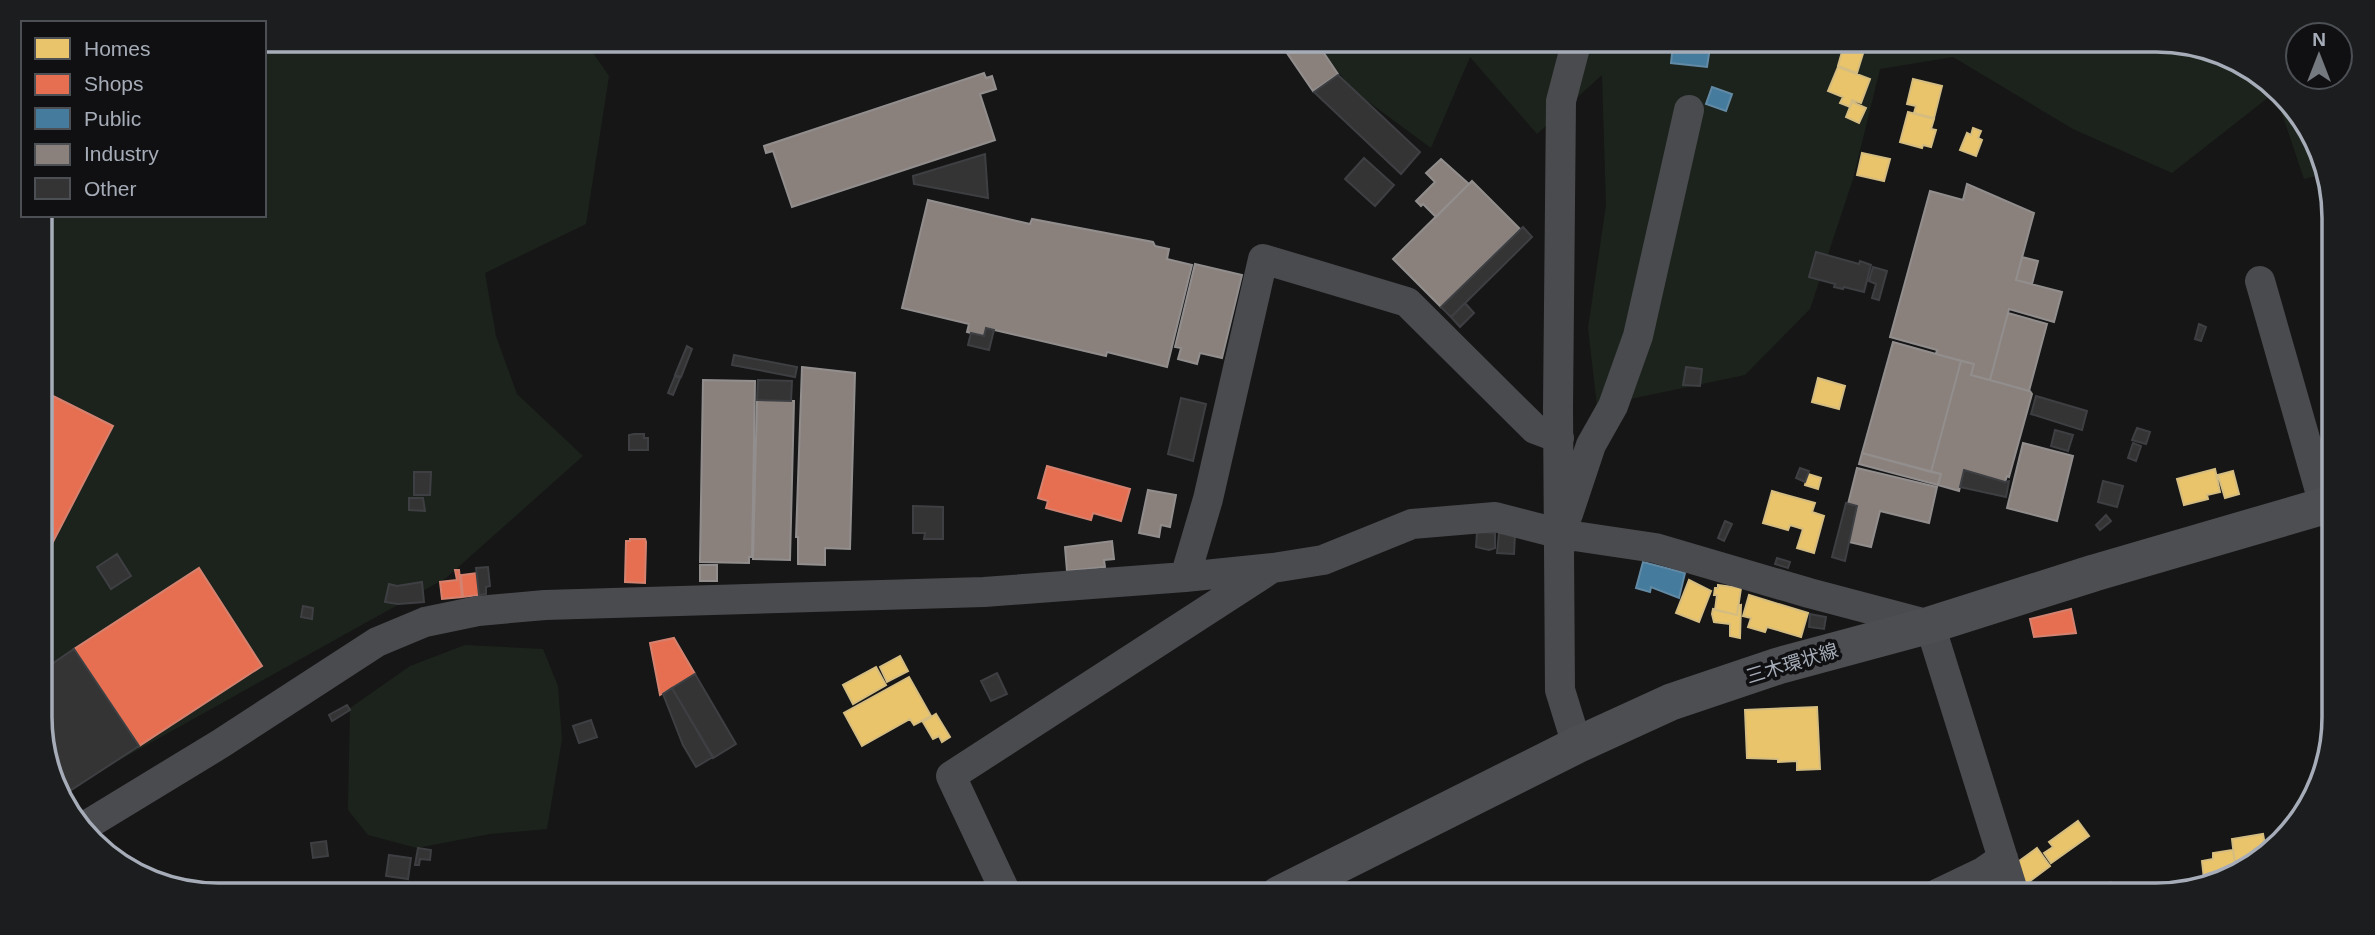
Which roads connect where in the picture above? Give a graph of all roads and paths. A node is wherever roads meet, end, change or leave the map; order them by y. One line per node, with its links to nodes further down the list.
1 (1574, 52): 4 (street)
2 (1689, 110): 7 (street)
3 (2260, 281): 5 (street)
4 (1559, 438): 7 (street); 9 (street)
5 (2322, 481)
6 (2322, 506): 10 (main road, 三木環状線)
7 (1561, 534): 8 (street); 10 (street); 11 (street)
8 (1273, 568): 9 (street); 17 (street)
9 (1185, 577): 12 (street)
10 (1930, 625): 11 (main road, 三木環状線); 13 (street)
11 (1577, 745): 14 (main road, 三木環状線)
12 (91, 822)
13 (2003, 858): 15 (street); 16 (street)
14 (1303, 882)
15 (1962, 882)
16 (2010, 882)
17 (1001, 883)

